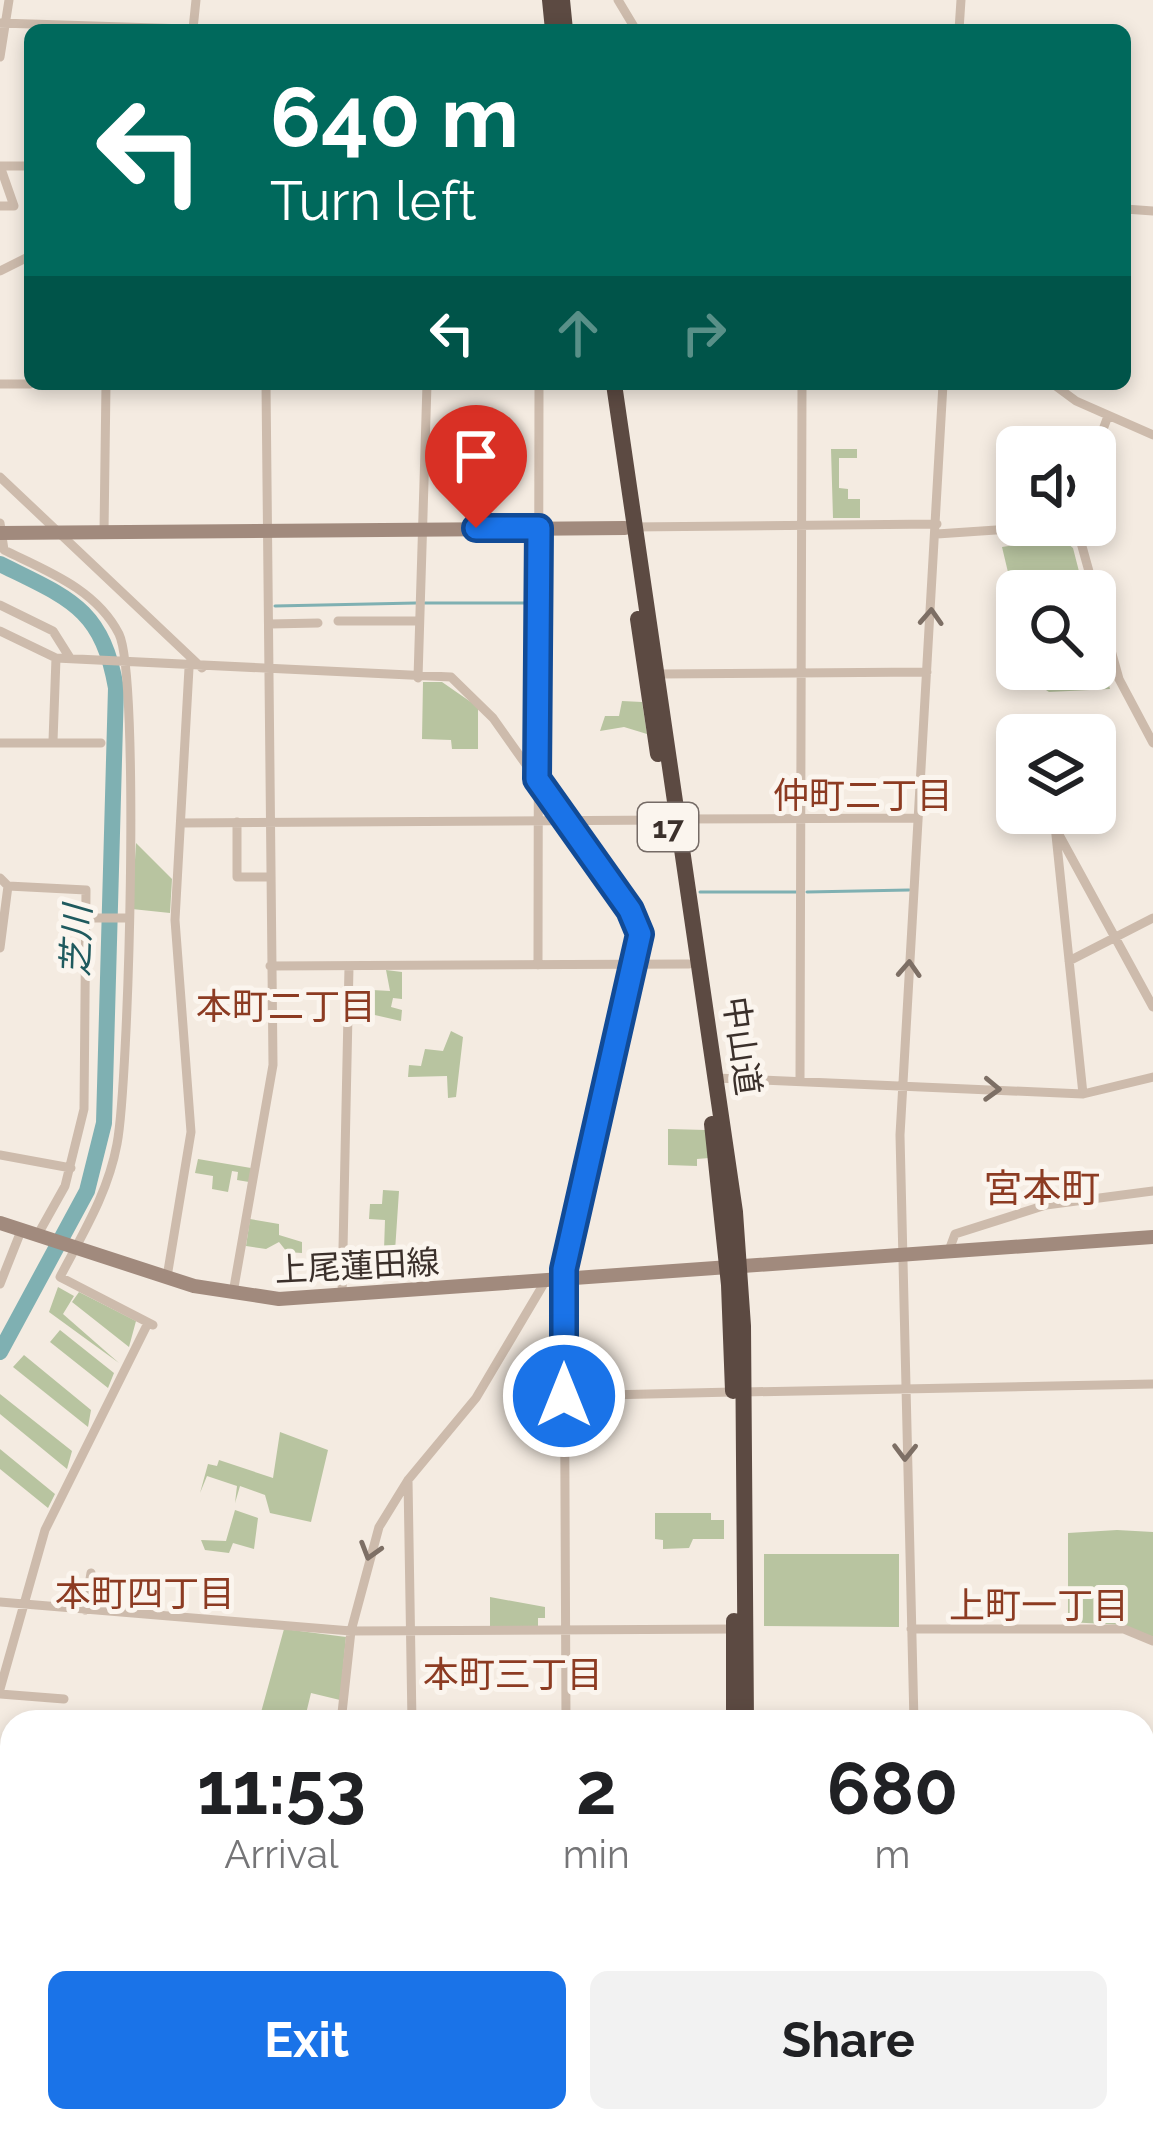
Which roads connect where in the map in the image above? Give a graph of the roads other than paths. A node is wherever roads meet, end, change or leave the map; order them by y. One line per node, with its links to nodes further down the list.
1 (9, 0): 2 (street)
2 (2, 23): 3 (street)
3 (0, 57)
4 (24, 166): 5 (street)
5 (0, 206)
6 (106, 390): 28 (street)
7 (266, 390): 26 (street)
8 (428, 390): 20 (street)
9 (539, 390): 21 (street)
10 (605, 390): 22 (highway, 中山道 / 17)
11 (615, 390): 22 (highway, 中山道 / 17)
12 (802, 390): 19 (street)
13 (943, 390): 25 (street)
14 (1063, 390): 15 (street)
15 (1108, 416): 16 (street); 17 (street)
16 (1104, 426)
17 (1153, 435)
18 (0, 477): 27 (street)
19 (802, 526): 22 (street); 25 (street); 45 (street)
20 (422, 528): 21 (main road); 26 (main road); 32 (street)
21 (539, 528): 22 (main road); 51 (street)
22 (630, 528): 44 (highway, 中山道 / 17); 56 (highway, 中山道 / 17)
23 (996, 528): 25 (street)
24 (2, 529): 27 (main road); 39 (street)
25 (937, 529): 43 (street, one-way to 25)
26 (268, 531): 28 (main road); 34 (street)
27 (57, 532): 28 (main road); 41 (street)
28 (104, 532)
29 (1083, 546): 48 (street)
30 (0, 605): 36 (street)
31 (338, 621): 32 (street)
32 (419, 621): 46 (street)
33 (317, 623): 34 (street)
34 (270, 624): 42 (street)
35 (0, 632): 37 (street)
36 (59, 641): 37 (street); 38 (street)
37 (53, 657): 38 (street); 47 (street)
38 (70, 658): 39 (street)
39 (127, 663): 40 (street); 65 (street)
40 (189, 668): 41 (street); 57 (street)
41 (202, 668): 42 (street)
42 (268, 670): 46 (street); 59 (street)
43 (927, 672): 45 (street); 52 (street)
44 (658, 674): 45 (street); 56 (highway, 中山道 / 17)
45 (801, 674): 53 (street)
46 (418, 678): 51 (street)
47 (52, 742): 49 (street); 50 (street)
48 (1153, 742)
49 (0, 743)
50 (101, 743)
51 (537, 779): 54 (street); 55 (street)
52 (918, 818): 53 (street); 79 (street, one-way to 52)
53 (802, 819): 56 (street); 78 (street)
54 (538, 820): 55 (street); 59 (street); 71 (street)
55 (567, 820): 56 (street); 72 (street)
56 (672, 820): 70 (highway, 中山道 / 17); 77 (highway, 中山道 / 17)
57 (181, 823): 58 (street); 92 (street)
58 (237, 823): 59 (street); 62 (street)
59 (269, 823): 62 (street)
60 (1056, 834): 69 (street)
61 (1058, 834): 67 (street)
62 (271, 877): 73 (street)
63 (4, 882): 64 (street); 68 (street)
64 (90, 918): 65 (street); 82 (street)
65 (126, 918): 88 (street)
66 (1153, 918): 67 (street)
67 (1115, 937): 69 (street); 75 (street)
68 (0, 948)
69 (1069, 961): 80 (street)
70 (688, 964): 72 (street); 91 (highway, 中山道 / 17)
71 (538, 965): 72 (street); 74 (street)
72 (635, 965): 94 (street)
73 (270, 966): 74 (street); 96 (street)
74 (350, 967): 97 (street)
75 (1153, 1007)
76 (1153, 1077): 80 (street)
77 (716, 1078): 78 (street); 91 (highway, 中山道 / 17)
78 (800, 1080): 79 (street)
79 (902, 1086): 80 (street, one-way to 80); 90 (street)
80 (1083, 1094)
81 (0, 1155): 82 (street)
82 (71, 1168): 87 (street)
83 (1153, 1191): 89 (street)
84 (0, 1223): 85 (main road, 上尾蓮田線)
85 (21, 1231): 87 (main road, 上尾蓮田線); 95 (street)
86 (1153, 1237): 89 (main road, 上尾蓮田線)
87 (45, 1239): 88 (main road, 上尾蓮田線)
88 (72, 1248): 92 (main road, 上尾蓮田線); 105 (street)
89 (948, 1253): 90 (main road, 上尾蓮田線)
90 (900, 1257): 91 (main road, 上尾蓮田線); 99 (street)
91 (734, 1269): 94 (main road, 上尾蓮田線); 100 (highway, 中山道 / 17)
92 (167, 1276): 96 (main road, 上尾蓮田線)
93 (546, 1280): 94 (main road, 上尾蓮田線); 97 (main road, 上尾蓮田線); 102 (street)
94 (564, 1280): 101 (street)
95 (0, 1284)
96 (232, 1295): 97 (main road, 上尾蓮田線)
97 (342, 1296)
98 (1153, 1384): 99 (street)
99 (906, 1391): 100 (street); 108 (street, one-way to 108)
100 (739, 1392): 101 (street); 107 (highway, 中山道 / 17); 119 (highway, 中山道 / 17)
101 (564, 1396): 109 (street)
102 (408, 1480): 110 (street, one-way to 110); 111 (street)
103 (91, 1573): 106 (street)
104 (0, 1602): 105 (street)
105 (22, 1604): 106 (street); 113 (street)
106 (85, 1610): 110 (street)
107 (734, 1629): 109 (street); 118 (highway, 中山道 / 17)
108 (910, 1629): 112 (street); 120 (street)
109 (566, 1630): 111 (street); 117 (street)
110 (351, 1631): 111 (street); 115 (street)
111 (410, 1631): 116 (street)
112 (1153, 1641)
113 (0, 1691): 114 (street)
114 (64, 1699)
115 (342, 1710)
116 (412, 1710)
117 (566, 1710)
118 (734, 1710)
119 (746, 1710)
120 (913, 1710)

